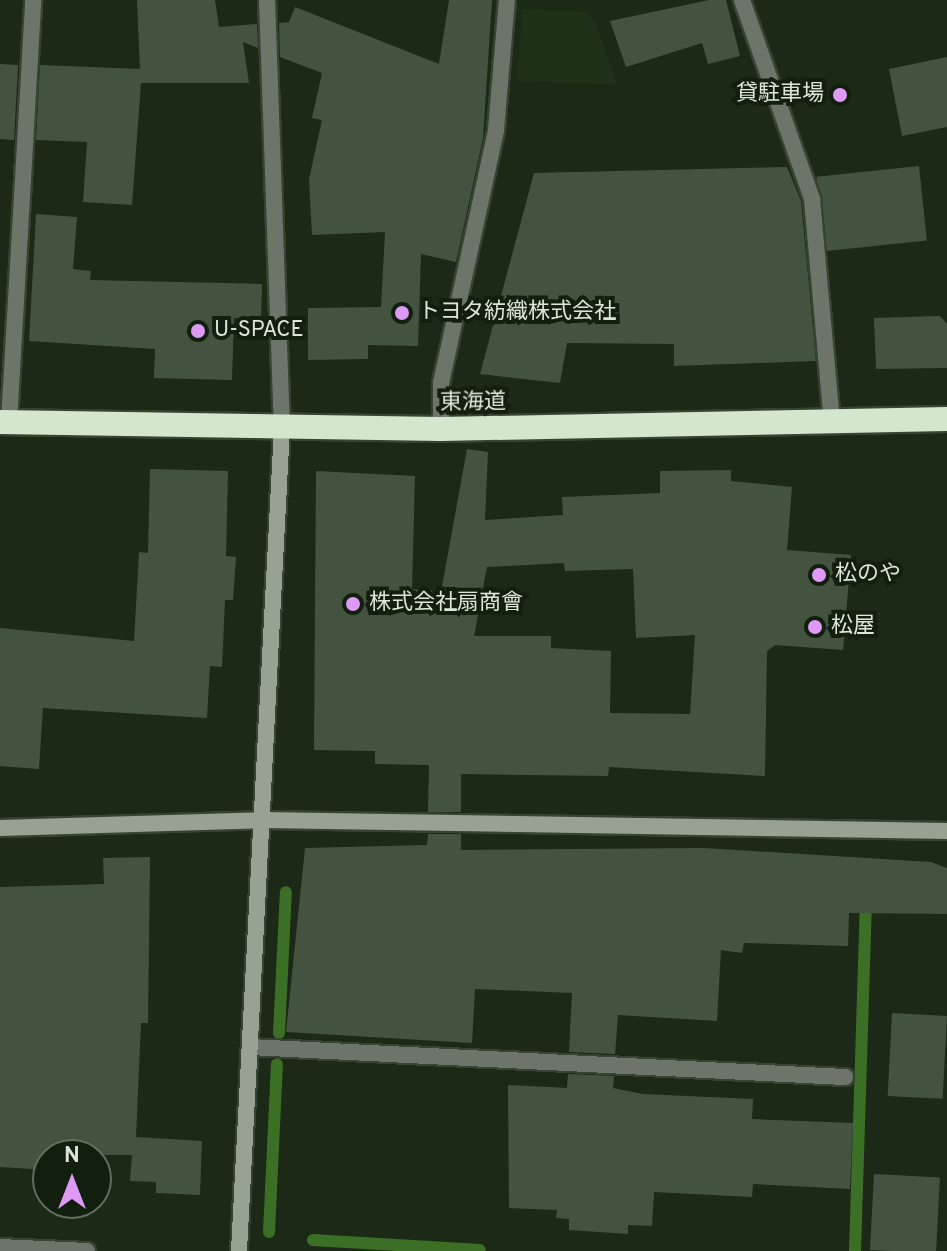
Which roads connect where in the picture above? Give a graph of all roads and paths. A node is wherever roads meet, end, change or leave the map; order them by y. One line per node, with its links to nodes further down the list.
1 (33, 0): 7 (street)
2 (267, 0): 8 (street)
3 (507, 0): 9 (street)
4 (742, 0): 6 (street)
5 (947, 419): 6 (highway, 東海道)
6 (832, 421): 9 (highway, 東海道)
7 (4, 422): 8 (highway, 東海道)
8 (282, 428): 9 (highway, 東海道); 10 (street)
9 (441, 429)
10 (262, 820): 11 (street); 12 (street); 13 (street)
11 (0, 828)
12 (947, 831)
13 (250, 1047): 14 (street); 17 (street)
14 (845, 1077)
15 (0, 1247): 16 (street)
16 (87, 1251)
17 (239, 1251)

